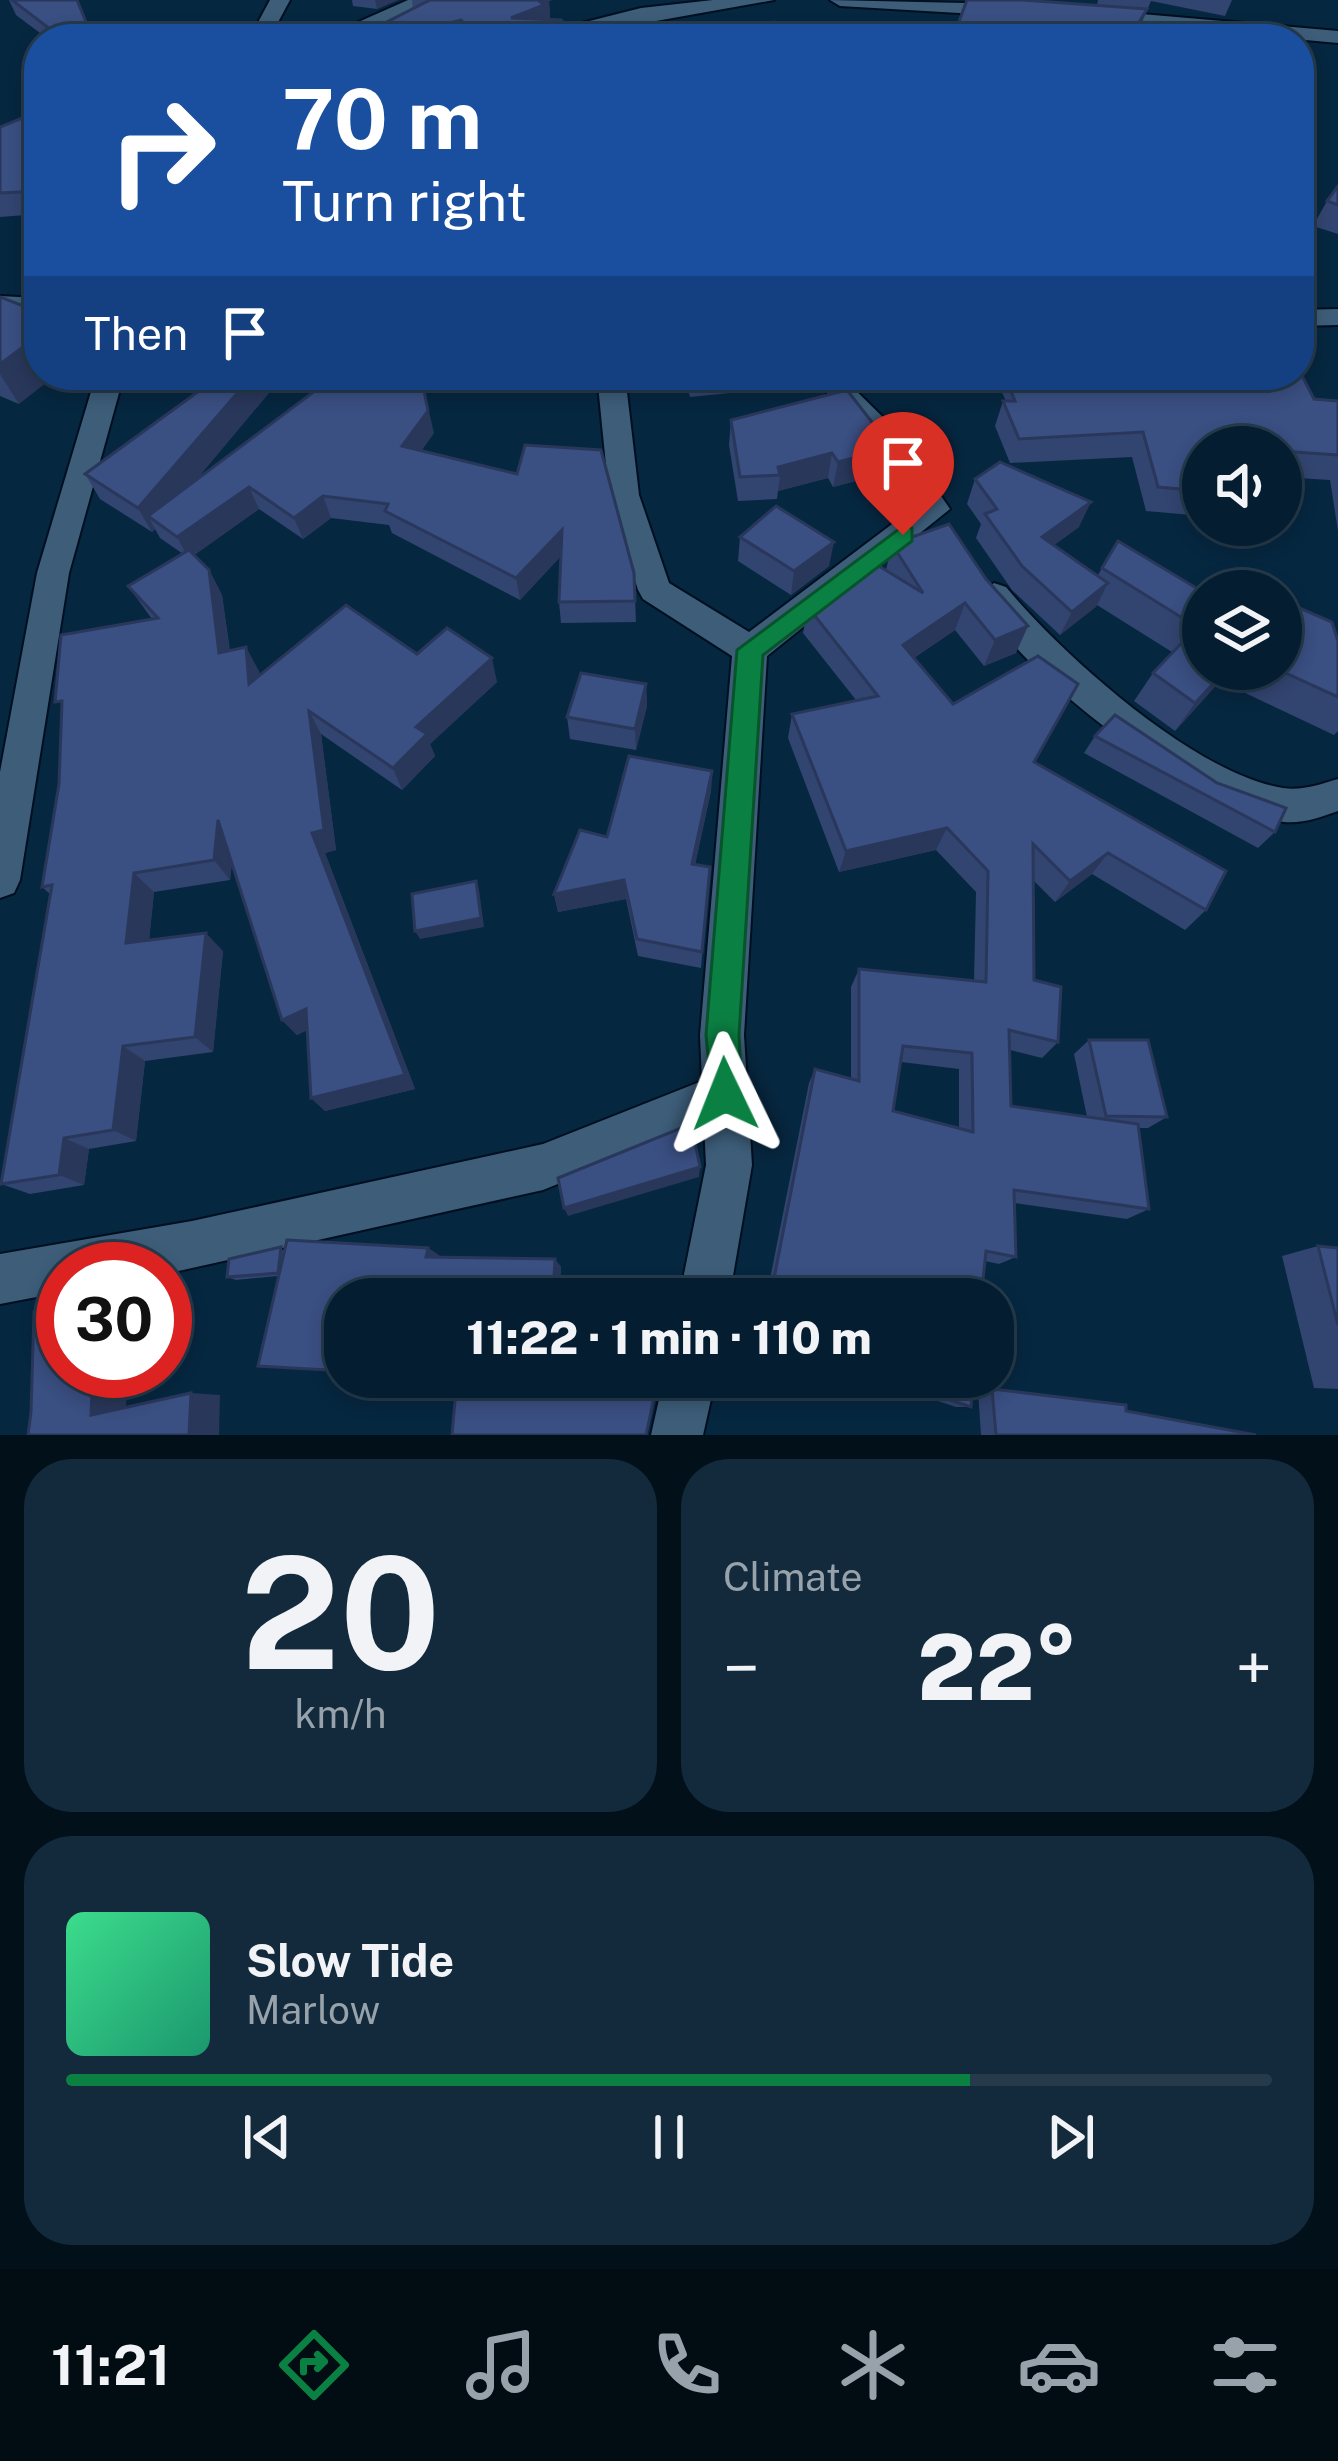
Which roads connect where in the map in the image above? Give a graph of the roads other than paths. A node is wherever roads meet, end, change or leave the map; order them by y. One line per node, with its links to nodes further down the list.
1 (424, 0): 6 (street)
2 (764, 0): 7 (street)
3 (840, 0): 5 (street)
4 (1081, 0): 8 (street)
5 (1028, 11)
6 (366, 24)
7 (650, 24)
8 (1190, 24)
9 (106, 390): 15 (street)
10 (613, 390): 13 (street)
11 (839, 390): 12 (street)
12 (934, 509): 13 (street); 14 (street)
13 (750, 650): 16 (street)
14 (1338, 795)
15 (0, 880)
16 (725, 1094): 17 (street); 18 (street)
17 (708, 1278)
18 (0, 1279)
19 (685, 1398): 20 (street)
20 (677, 1435)

